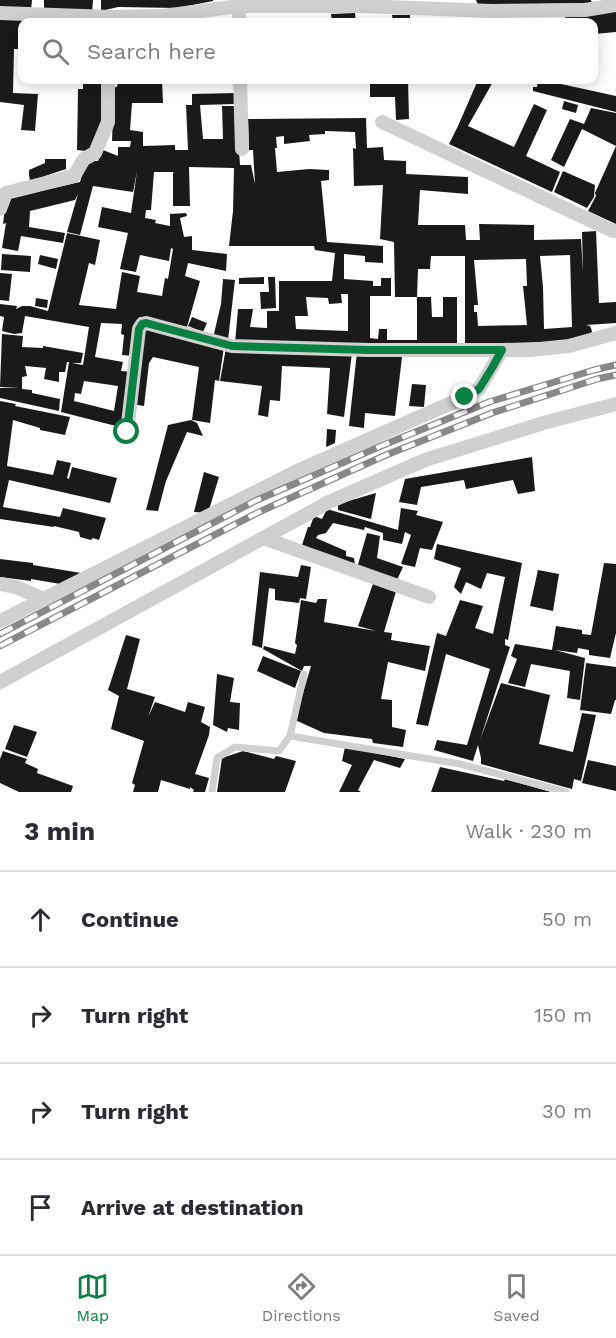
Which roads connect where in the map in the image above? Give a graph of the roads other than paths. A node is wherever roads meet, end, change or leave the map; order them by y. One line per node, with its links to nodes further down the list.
1 (608, 4): 2 (street)
2 (239, 6): 5 (street); 6 (street)
3 (0, 12): 4 (street)
4 (82, 18)
5 (136, 18)
6 (239, 18)
7 (108, 84): 11 (street)
8 (240, 84): 10 (street)
9 (382, 122): 12 (street)
10 (242, 148)
11 (0, 209)
12 (616, 231)
13 (616, 333): 14 (street)
14 (502, 350): 16 (street); 20 (street)
15 (616, 404): 17 (street)
16 (127, 432)
17 (263, 538): 19 (street); 23 (street)
18 (0, 584): 20 (street)
19 (429, 597)
20 (44, 599): 21 (street)
21 (0, 621)
22 (304, 674): 24 (lane)
23 (0, 682)
24 (290, 736): 25 (lane); 26 (lane)
25 (212, 792)
26 (566, 792)

